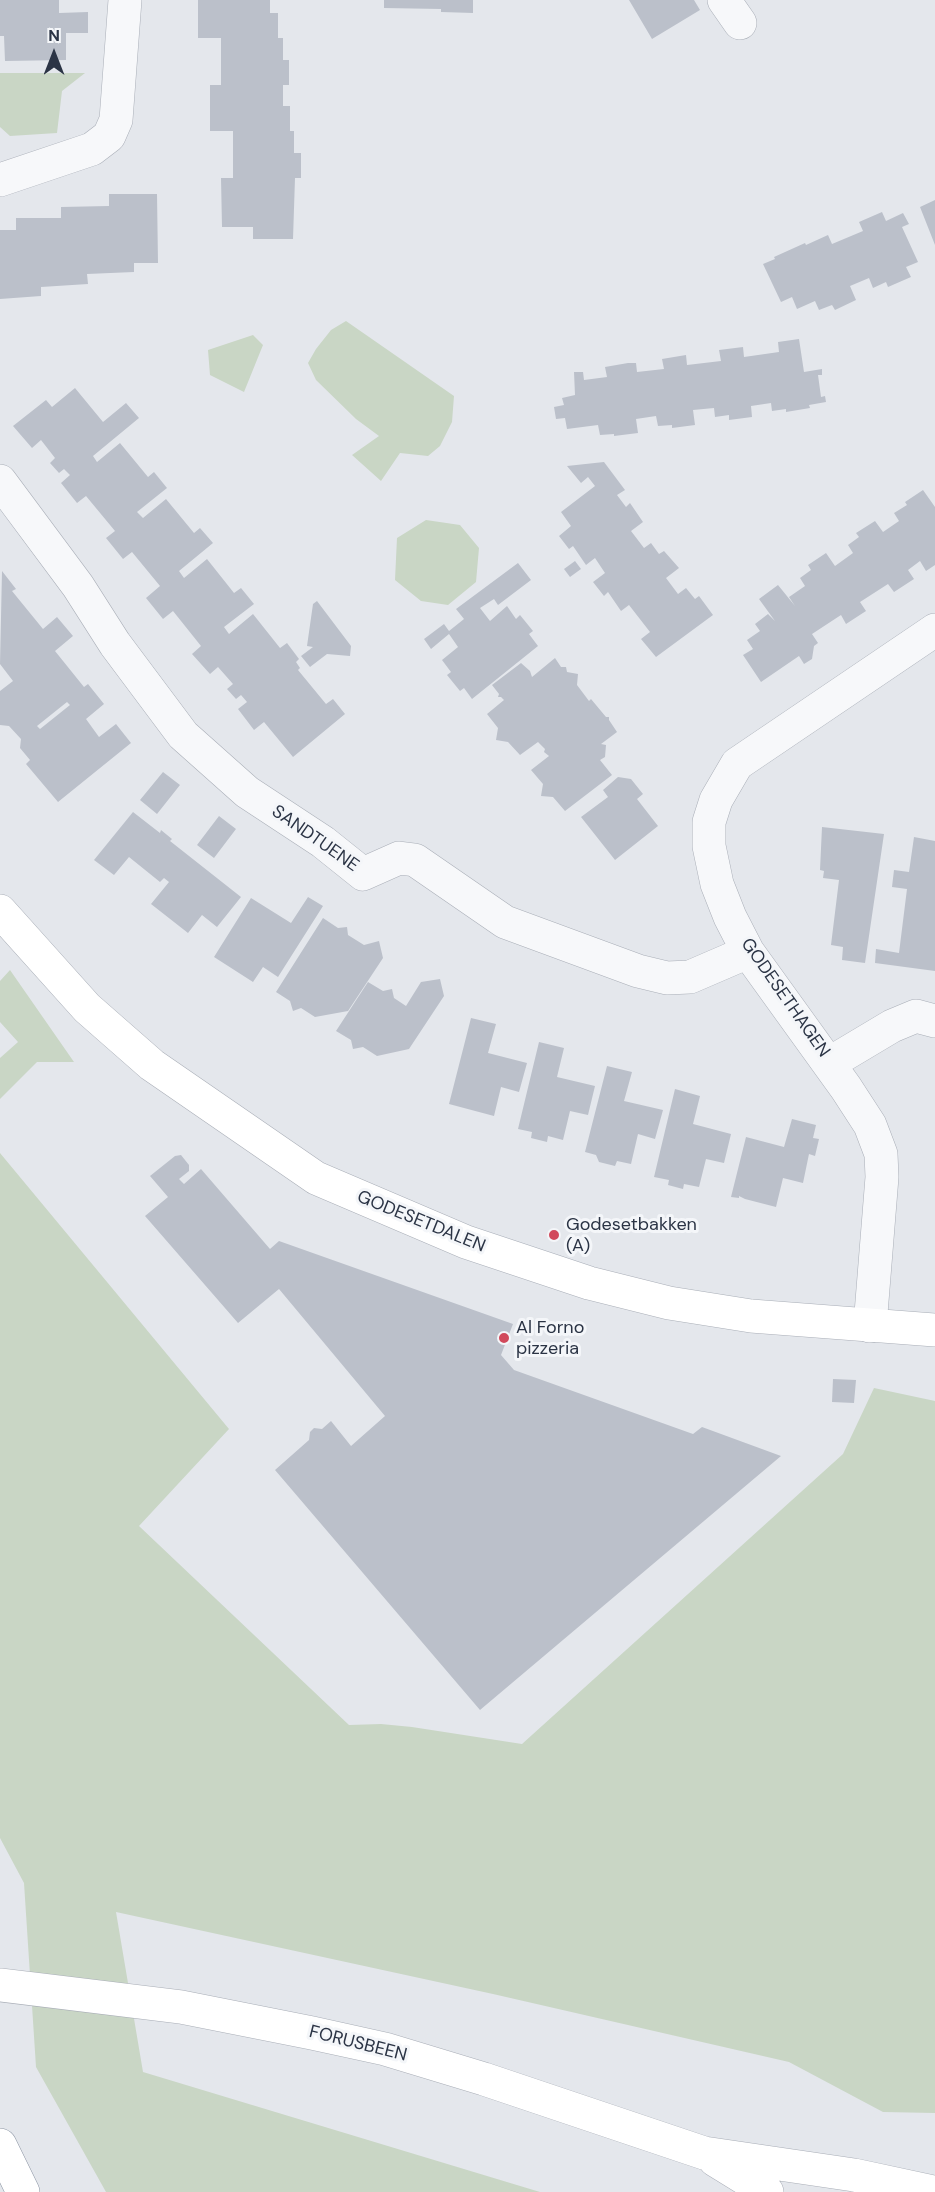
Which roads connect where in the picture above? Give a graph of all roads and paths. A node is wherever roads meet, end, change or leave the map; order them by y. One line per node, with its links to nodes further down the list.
1 (125, 0): 2 (street)
2 (0, 180)
3 (0, 481): 6 (street, SANDTUENE)
4 (935, 630): 6 (street, GODESETHAGEN)
5 (0, 911): 9 (main road, GODESETDALEN)
6 (748, 952): 8 (street, GODESETHAGEN)
7 (935, 1021): 8 (street)
8 (830, 1063): 9 (street, GODESETHAGEN)
9 (870, 1326): 10 (main road, GODESETDALEN)
10 (935, 1330)
11 (0, 1985): 13 (main road, FORUSBEEN)
12 (0, 2145): 14 (main road)
13 (704, 2153): 15 (main road, FORUSBEEN); 16 (main road, FORUSBEEN)
14 (23, 2192)
15 (767, 2192)
16 (933, 2192)

